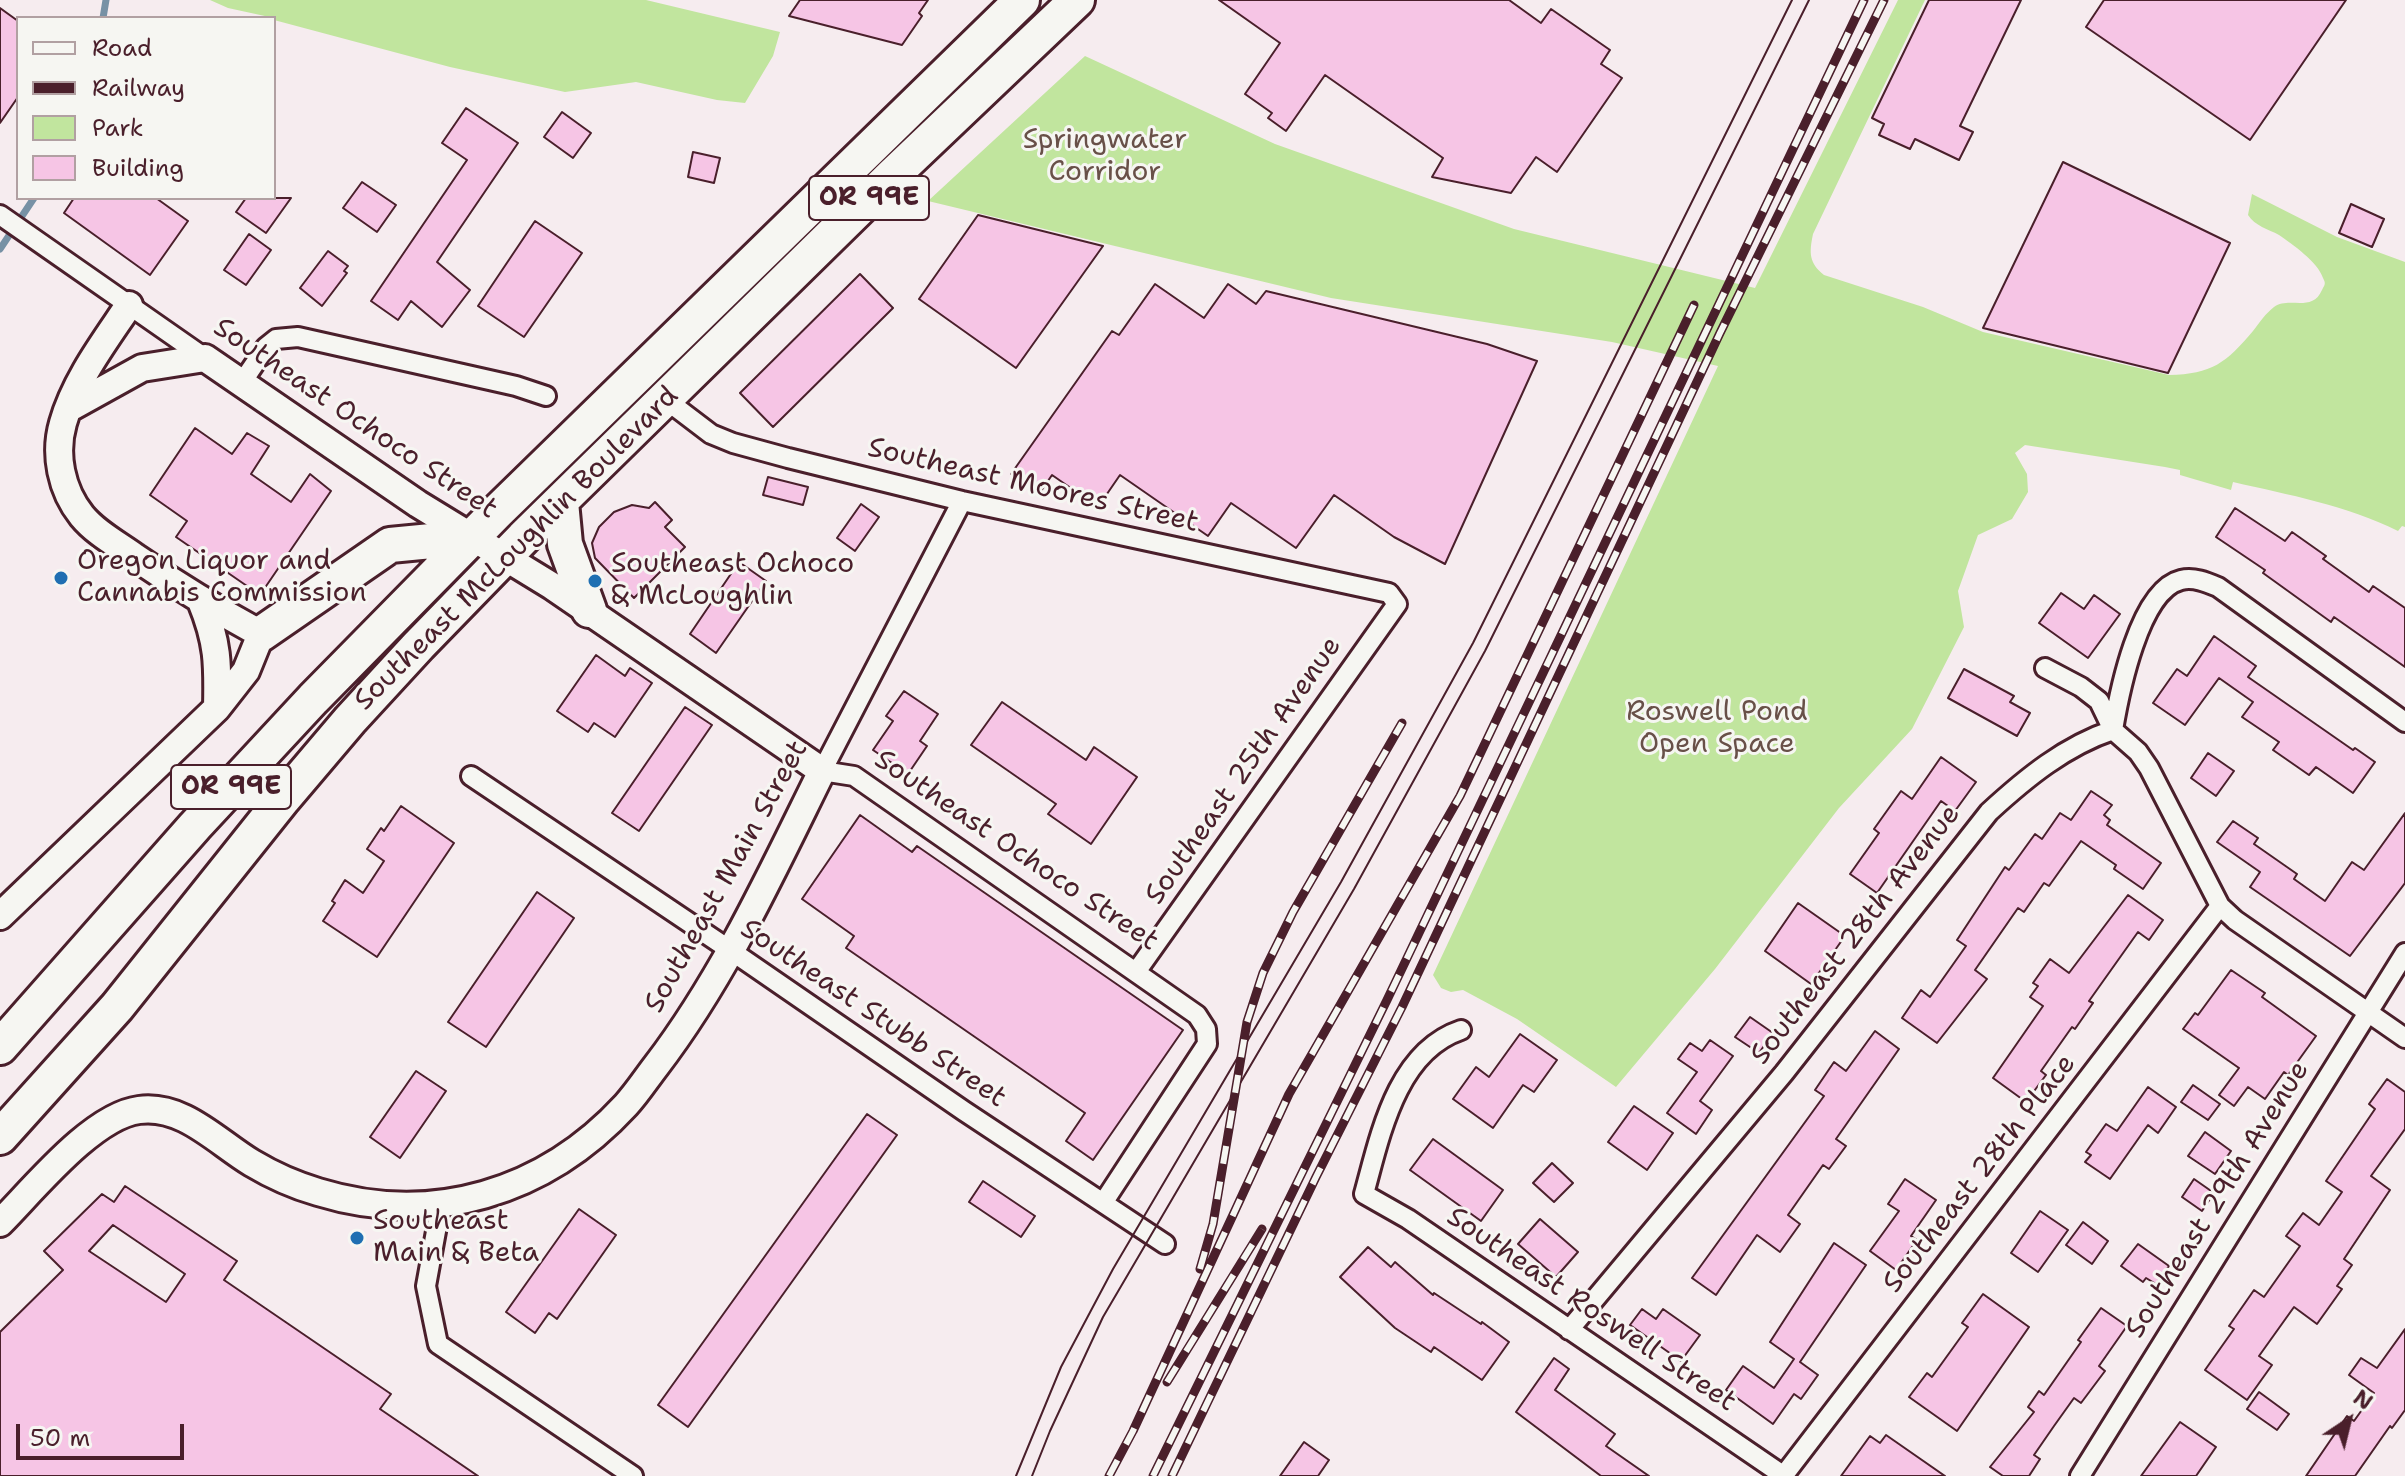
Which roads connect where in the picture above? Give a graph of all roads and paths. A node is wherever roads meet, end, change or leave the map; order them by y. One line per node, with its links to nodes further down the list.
1 (1022, 0): 12 (highway, Southeast McLoughlin Boulevard / OR 99E)
2 (1077, 0): 8 (highway, Southeast McLoughlin Boulevard / OR 99E)
3 (0, 215): 4 (street, Southeast Ochoco Street)
4 (129, 305): 5 (street, Southeast Ochoco Street); 9 (street)
5 (205, 358): 6 (street, Southeast Ochoco Street); 9 (street)
6 (241, 384): 7 (street); 12 (street, Southeast Ochoco Street)
7 (546, 396)
8 (665, 399): 10 (street, Southeast Moores Street); 11 (highway, Southeast McLoughlin Boulevard / OR 99E)
9 (68, 409): 14 (street)
10 (962, 501): 15 (street, Southeast Moores Street); 22 (street, Southeast Main Street)
11 (561, 502): 13 (highway, Southeast McLoughlin Boulevard / OR 99E); 16 (highway)
12 (473, 537): 13 (street, Southeast Ochoco Street); 17 (highway); 32 (highway, Southeast McLoughlin Boulevard / OR 99E)
13 (505, 556): 16 (street, Southeast Ochoco Street); 33 (highway, Southeast McLoughlin Boulevard / OR 99E)
14 (201, 601): 17 (street); 19 (street)
15 (1397, 604): 28 (street, Southeast 25th Avenue)
16 (589, 610): 22 (street, Southeast Ochoco Street)
17 (261, 634): 19 (street)
18 (2045, 668): 21 (street)
19 (217, 708): 25 (street)
20 (2405, 722): 21 (street)
21 (2113, 730): 24 (street); 38 (street, Southeast 28th Avenue)
22 (822, 771): 26 (street, Southeast Main Street); 28 (street, Southeast Ochoco Street)
23 (471, 776): 26 (street, Southeast Stubb Street)
24 (2220, 906): 29 (street); 40 (street, Southeast 28th Place)
25 (0, 916)
26 (730, 950): 34 (street, Southeast Stubb Street); 35 (street, Southeast Main Street)
27 (2405, 953): 29 (street, Southeast 29th Avenue)
28 (1136, 972): 34 (street, Southeast Ochoco Street)
29 (2368, 1012): 31 (street); 41 (street, Southeast 29th Avenue)
30 (1461, 1030): 38 (street, Southeast Roswell Street)
31 (2405, 1038)
32 (0, 1047)
33 (0, 1137)
34 (1103, 1203): 37 (street, Southeast Stubb Street)
35 (441, 1204): 36 (street, Southeast Main Street); 39 (street)
36 (0, 1223)
37 (1165, 1244)
38 (1569, 1330): 40 (street, Southeast Roswell Street)
39 (633, 1476)
40 (1784, 1476)
41 (2080, 1476)

